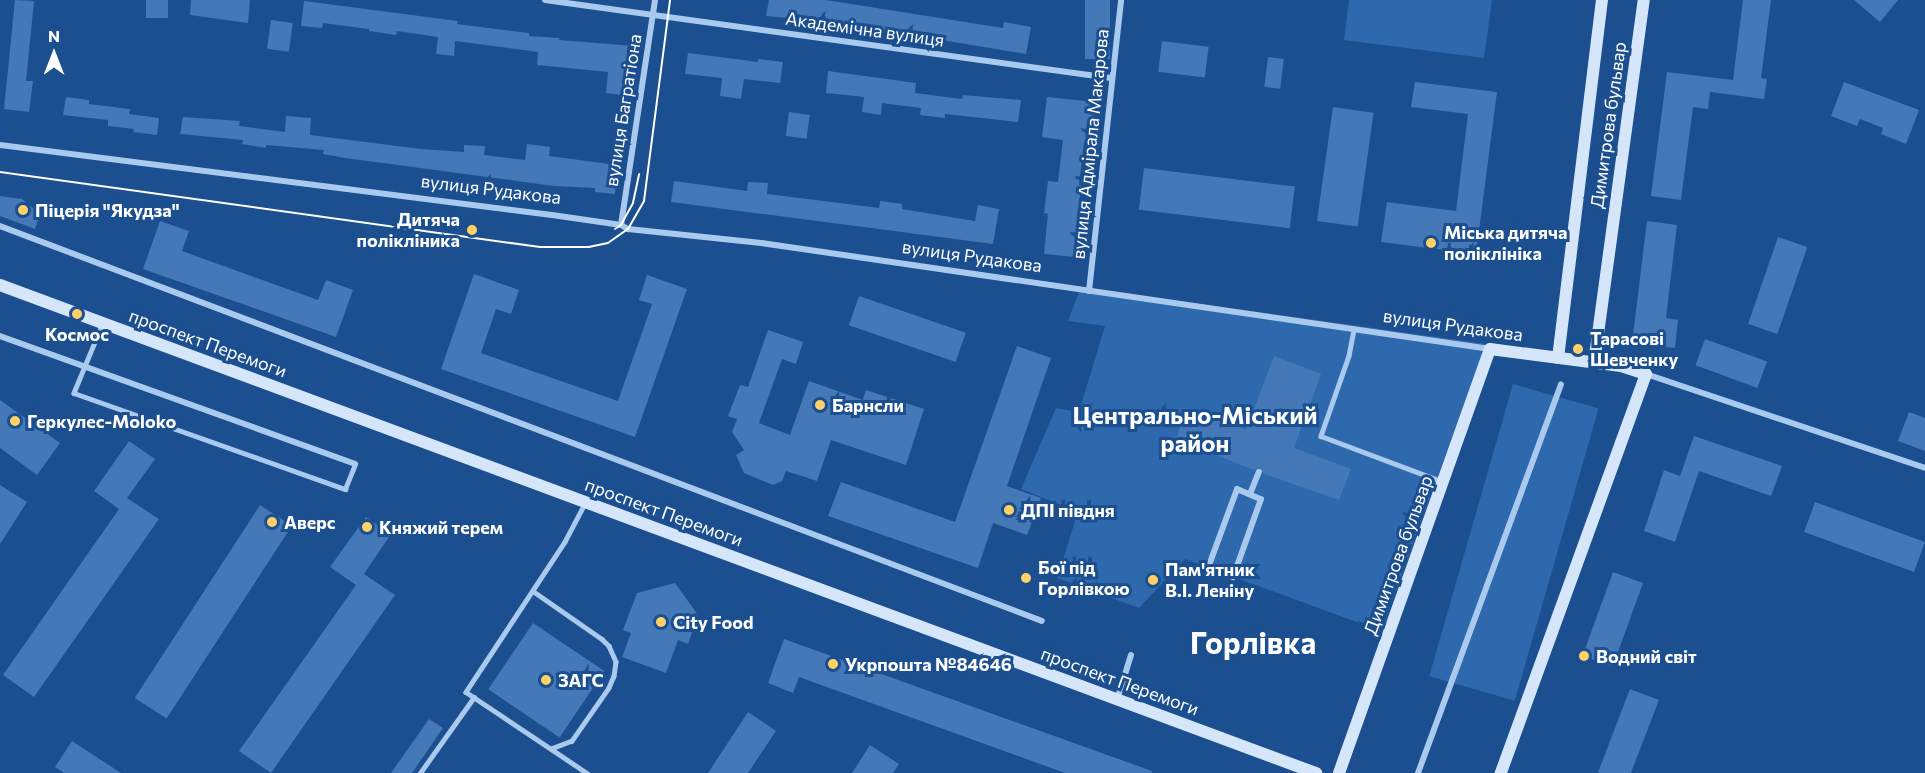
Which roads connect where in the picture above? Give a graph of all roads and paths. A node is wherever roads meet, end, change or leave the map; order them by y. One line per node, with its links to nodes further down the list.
1 (545, 0): 6 (street, Академічна вулиця)
2 (655, 0): 6 (street, вулиця Багратіона)
3 (1121, 0): 7 (street, вулиця Адмірала Макарова)
4 (1602, 0): 17 (street, Димитрова бульвар)
5 (1644, 0): 18 (street, Димитрова бульвар)
6 (653, 15): 7 (street, Академічна вулиця); 9 (street, вулиця Багратіона)
7 (1111, 78): 12 (street, вулиця Адмірала Макарова)
8 (0, 145): 9 (street, вулиця Рудакова)
9 (621, 225): 12 (street, вулиця Рудакова)
10 (0, 226): 31 (street)
11 (0, 285): 13 (street, проспект Перемоги)
12 (1089, 291): 14 (street, вулиця Рудакова)
13 (103, 323): 19 (lane); 27 (street, проспект Перемоги)
14 (1354, 330): 16 (street, вулиця Рудакова); 25 (lane)
15 (0, 336): 19 (street)
16 (1490, 349): 17 (street, вулиця Рудакова); 25 (street, Димитрова бульвар)
17 (1558, 358): 18 (street, вулиця Рудакова)
18 (1593, 363): 20 (street, вулиця Рудакова)
19 (84, 366): 22 (street); 22 (lane)
20 (1646, 374): 23 (street, вулиця Рудакова); 41 (street)
21 (1561, 385): 40 (street)
22 (355, 464)
23 (1925, 468)
24 (1259, 472): 26 (street)
25 (1444, 482): 39 (street, Димитрова бульвар)
26 (1250, 494): 28 (street); 29 (street)
27 (585, 502): 30 (lane); 34 (street, проспект Перемоги)
28 (1208, 568)
29 (1233, 577)
30 (533, 591): 33 (lane); 35 (lane)
31 (1042, 621)
32 (1131, 655): 34 (street)
33 (474, 697): 35 (lane); 36 (lane)
34 (1117, 700): 38 (street, проспект Перемоги)
35 (551, 749): 37 (lane)
36 (420, 773)
37 (587, 773)
38 (1316, 773)
39 (1339, 773)
40 (1418, 773)
41 (1501, 773)

